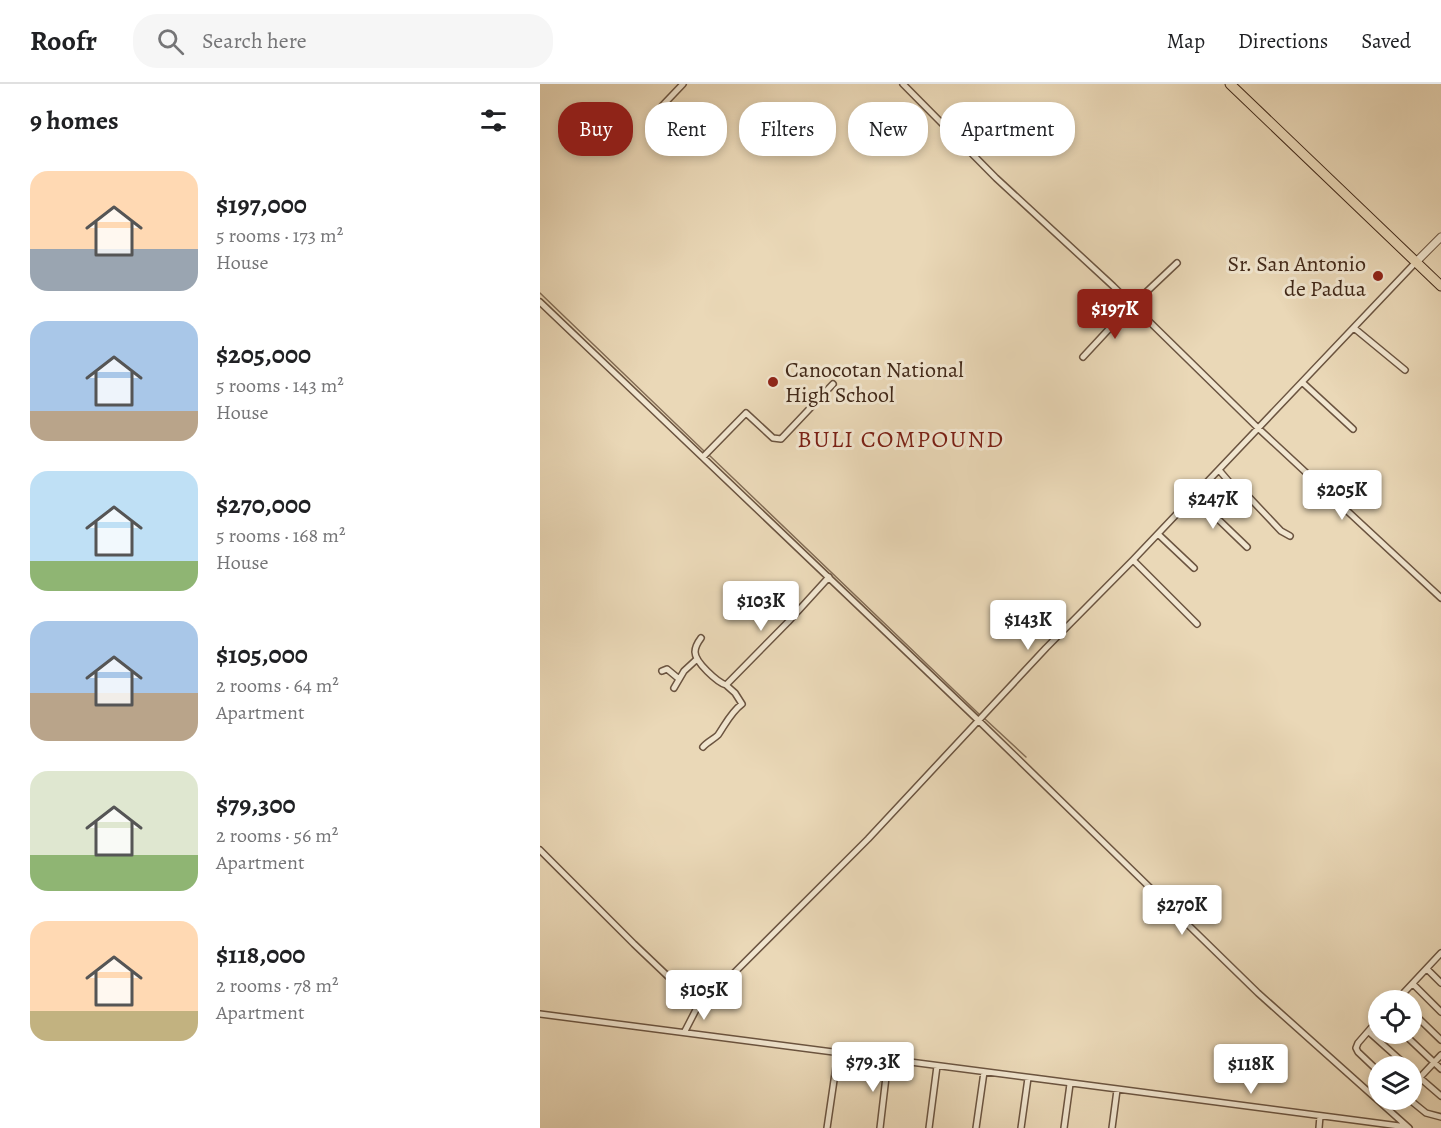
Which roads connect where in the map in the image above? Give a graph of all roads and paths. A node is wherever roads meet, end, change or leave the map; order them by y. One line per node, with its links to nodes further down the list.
1 (682, 84): 4 (street)
2 (903, 84): 10 (street)
3 (1230, 84): 6 (highway)
4 (666, 102)
5 (1441, 237): 6 (street)
6 (1416, 262): 8 (highway); 11 (street)
7 (1177, 263): 10 (street)
8 (1441, 286)
9 (540, 302): 18 (street)
10 (1133, 306): 12 (street); 16 (street)
11 (1354, 328): 13 (street); 14 (street)
12 (1083, 357)
13 (1405, 370)
14 (1302, 382): 16 (street); 17 (street)
15 (833, 384): 18 (street)
16 (1258, 428): 19 (street); 27 (street)
17 (1353, 429)
18 (703, 457): 26 (street)
19 (1219, 470): 20 (street); 22 (street)
20 (1194, 495): 21 (street); 23 (street)
21 (1158, 534): 24 (street); 25 (street)
22 (1290, 536)
23 (1247, 547)
24 (1133, 560): 28 (street); 35 (street)
25 (1194, 568)
26 (829, 577): 33 (street); 35 (street)
27 (1441, 598)
28 (1197, 624)
29 (701, 638): 30 (street)
30 (697, 658): 32 (street); 33 (street)
31 (662, 671): 32 (street)
32 (678, 679): 34 (street)
33 (726, 685): 36 (street)
34 (674, 688)
35 (979, 721): 43 (street); 71 (street)
36 (703, 747)
37 (540, 850): 43 (street)
38 (1441, 954): 39 (street)
39 (1427, 969): 40 (street); 41 (street)
40 (1441, 983)
41 (1413, 984): 42 (street); 44 (street)
42 (1407, 990)
43 (701, 1000): 47 (street)
44 (1441, 1012)
45 (540, 1014): 47 (street)
46 (1422, 1022): 49 (street)
47 (685, 1031): 52 (street)
48 (1368, 1033): 56 (street)
49 (1441, 1040)
50 (1382, 1044): 54 (street)
51 (1415, 1044): 57 (street)
52 (838, 1053): 55 (street); 72 (street)
53 (1441, 1055): 57 (street)
54 (1396, 1056)
55 (888, 1060): 58 (street); 73 (street)
56 (1368, 1061)
57 (1434, 1062): 59 (street); 61 (street)
58 (937, 1066): 60 (street); 74 (street)
59 (1441, 1069)
60 (984, 1072): 62 (street); 75 (street)
61 (1422, 1075)
62 (1028, 1078): 64 (street); 76 (street)
63 (1422, 1080): 66 (street)
64 (1070, 1084): 65 (street); 77 (street)
65 (1117, 1090): 68 (street); 78 (street)
66 (1441, 1096)
67 (1422, 1110): 69 (street)
68 (1320, 1116): 70 (street); 79 (street)
69 (1441, 1118)
70 (1363, 1125): 71 (street)
71 (1408, 1127)
72 (827, 1128)
73 (880, 1128)
74 (929, 1128)
75 (976, 1128)
76 (1021, 1128)
77 (1064, 1128)
78 (1112, 1128)
79 (1319, 1128)

